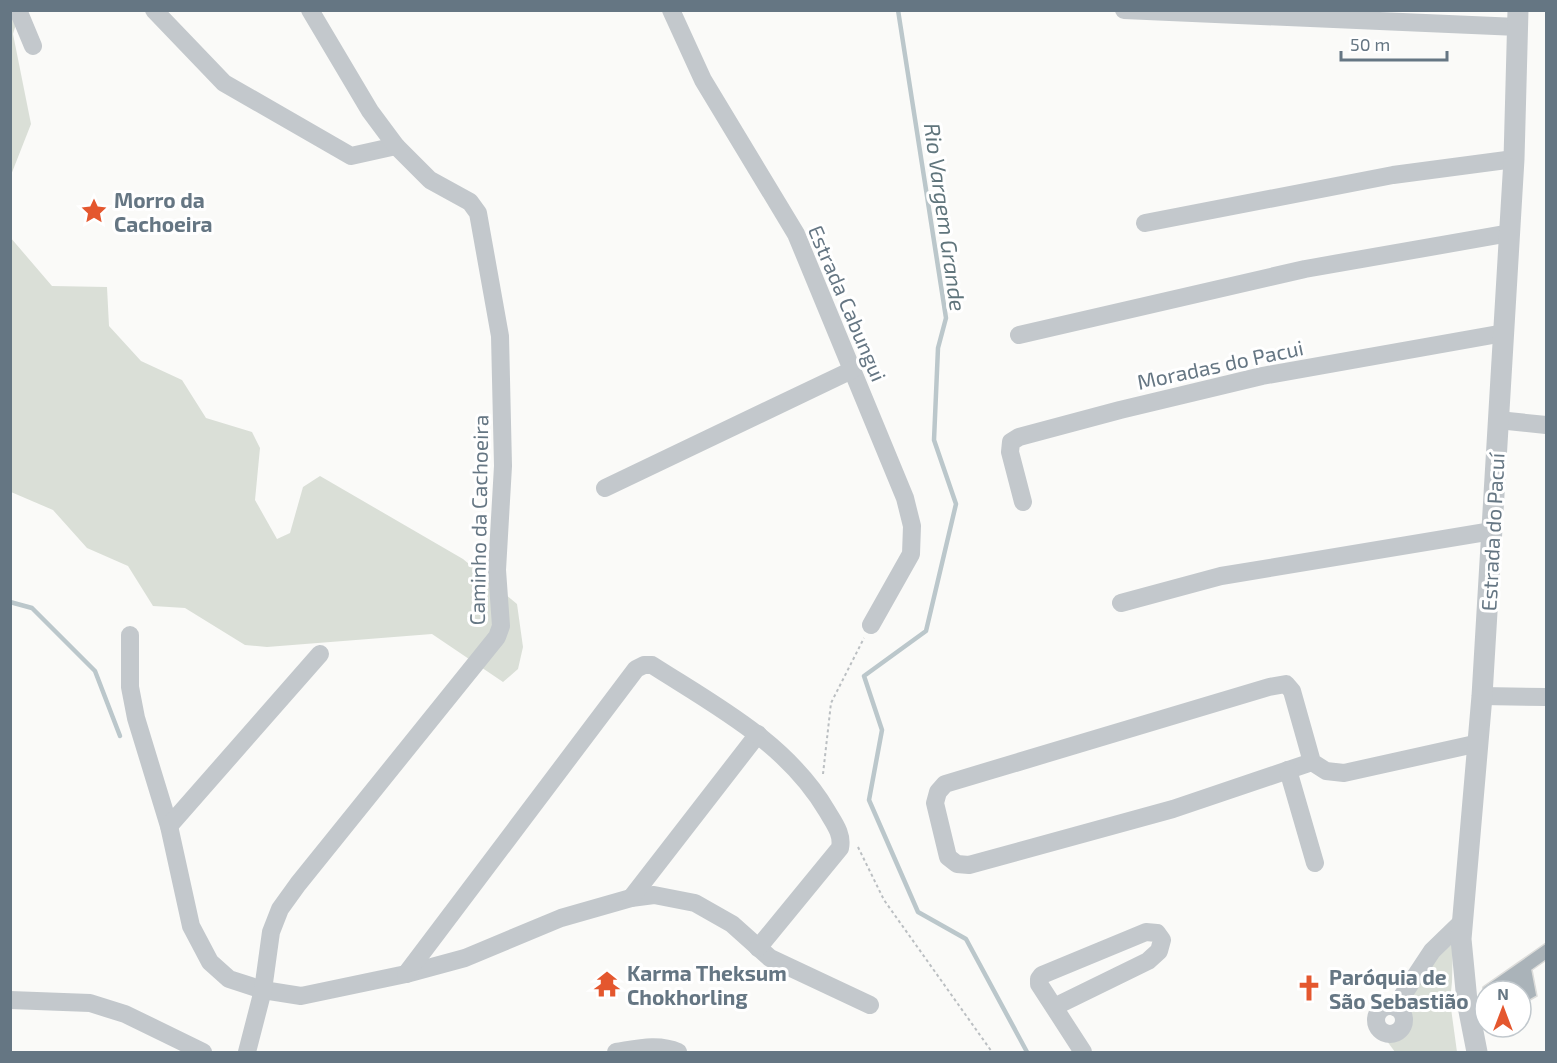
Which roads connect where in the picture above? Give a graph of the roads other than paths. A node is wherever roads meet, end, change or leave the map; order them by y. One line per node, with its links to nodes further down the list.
1 (18, 10): 7 (street)
2 (154, 10): 8 (street)
3 (310, 10): 8 (street, Caminho da Cachoeira)
4 (671, 10): 14 (street, Estrada Cabungui)
5 (1124, 10): 6 (street)
6 (1518, 19): 9 (street, Estrada do Pacuí)
7 (33, 46)
8 (396, 147): 36 (street, Caminho da Cachoeira)
9 (1514, 159): 10 (street); 11 (street, Estrada do Pacuí)
10 (1145, 223)
11 (1510, 233): 12 (street, Estrada do Pacuí); 13 (street)
12 (1504, 333): 15 (street, Estrada do Pacuí); 18 (street, Moradas do Pacui)
13 (1019, 335)
14 (852, 370): 17 (street); 21 (street, Estrada Cabungui)
15 (1498, 420): 16 (street); 19 (street, Estrada do Pacuí)
16 (1546, 425)
17 (605, 488)
18 (1023, 502)
19 (1492, 531): 20 (street); 24 (street, Estrada do Pacuí)
20 (1121, 603)
21 (871, 625)
22 (130, 635): 30 (street)
23 (320, 654): 30 (street)
24 (1482, 696): 25 (street); 27 (street, Estrada do Pacuí)
25 (1546, 697)
26 (758, 734): 32 (street); 34 (street); 35 (street)
27 (1479, 743): 28 (street); 33 (street, Estrada do Pacuí)
28 (1311, 762): 29 (street); 29 (street)
29 (1288, 770): 31 (street)
30 (169, 826): 36 (street)
31 (1315, 863)
32 (631, 898): 34 (street); 35 (street)
33 (1463, 921): 40 (street); 46 (street, Estrada do Pacuí)
34 (758, 948): 38 (street)
35 (406, 974): 36 (street)
36 (263, 990): 42 (street, Caminho da Cachoeira)
37 (10, 1000): 41 (street)
38 (870, 1005)
39 (1053, 1007): 39 (street); 45 (street)
40 (1395, 1007)
41 (203, 1053)
42 (247, 1053)
43 (616, 1053): 44 (street)
44 (678, 1053)
45 (1083, 1053)
46 (1477, 1053)

